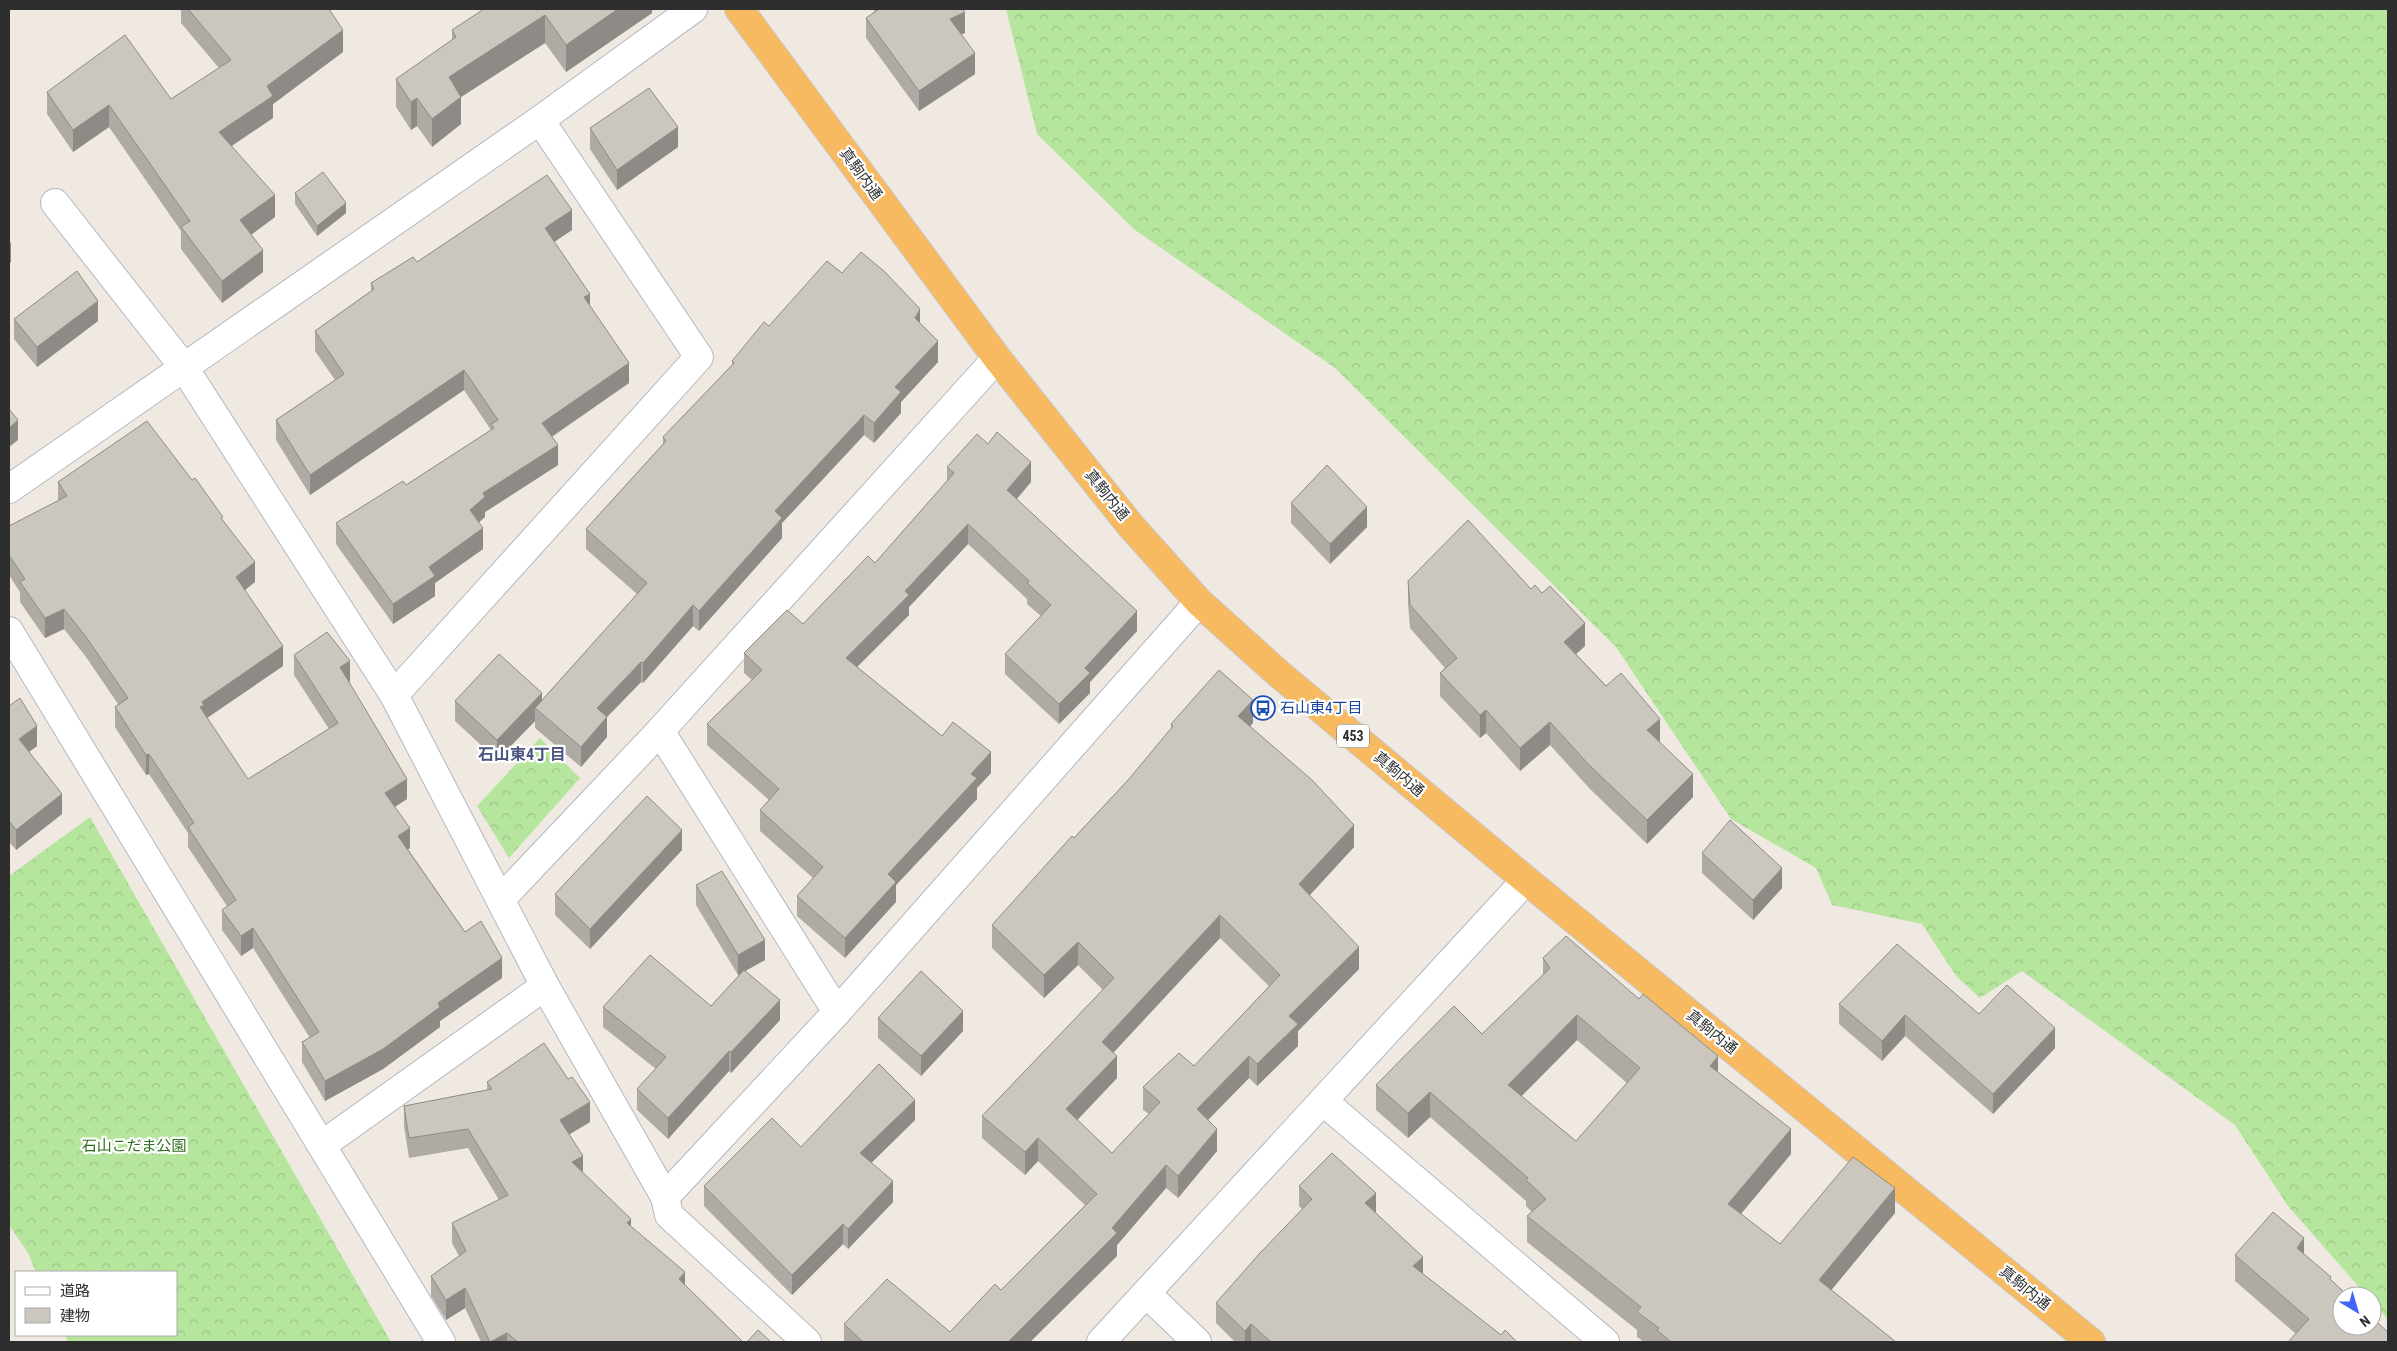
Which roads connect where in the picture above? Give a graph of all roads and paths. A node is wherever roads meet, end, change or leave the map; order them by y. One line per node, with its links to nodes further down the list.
1 (693, 9): 3 (street)
2 (739, 9): 5 (highway, 真駒内通 / 453)
3 (540, 120): 6 (street); 10 (street)
4 (55, 203): 6 (street)
5 (997, 358): 8 (highway, 真駒内通 / 453); 11 (street)
6 (183, 366): 7 (street); 10 (street)
7 (9, 488)
8 (1199, 602): 12 (highway, 真駒内通 / 453); 15 (street)
9 (9, 631): 17 (street)
10 (394, 695): 13 (street)
11 (660, 731): 13 (street); 15 (street)
12 (1526, 880): 16 (street); 25 (highway, 真駒内通 / 453)
13 (501, 899): 14 (street)
14 (545, 986): 17 (street); 18 (street)
15 (837, 1012): 18 (street)
16 (1323, 1101): 19 (street); 24 (street)
17 (322, 1144): 20 (street)
18 (665, 1197): 21 (street)
19 (1146, 1294): 22 (street); 23 (street)
20 (440, 1342)
21 (807, 1342)
22 (1101, 1342)
23 (1197, 1342)
24 (1605, 1342)
25 (2091, 1342)

